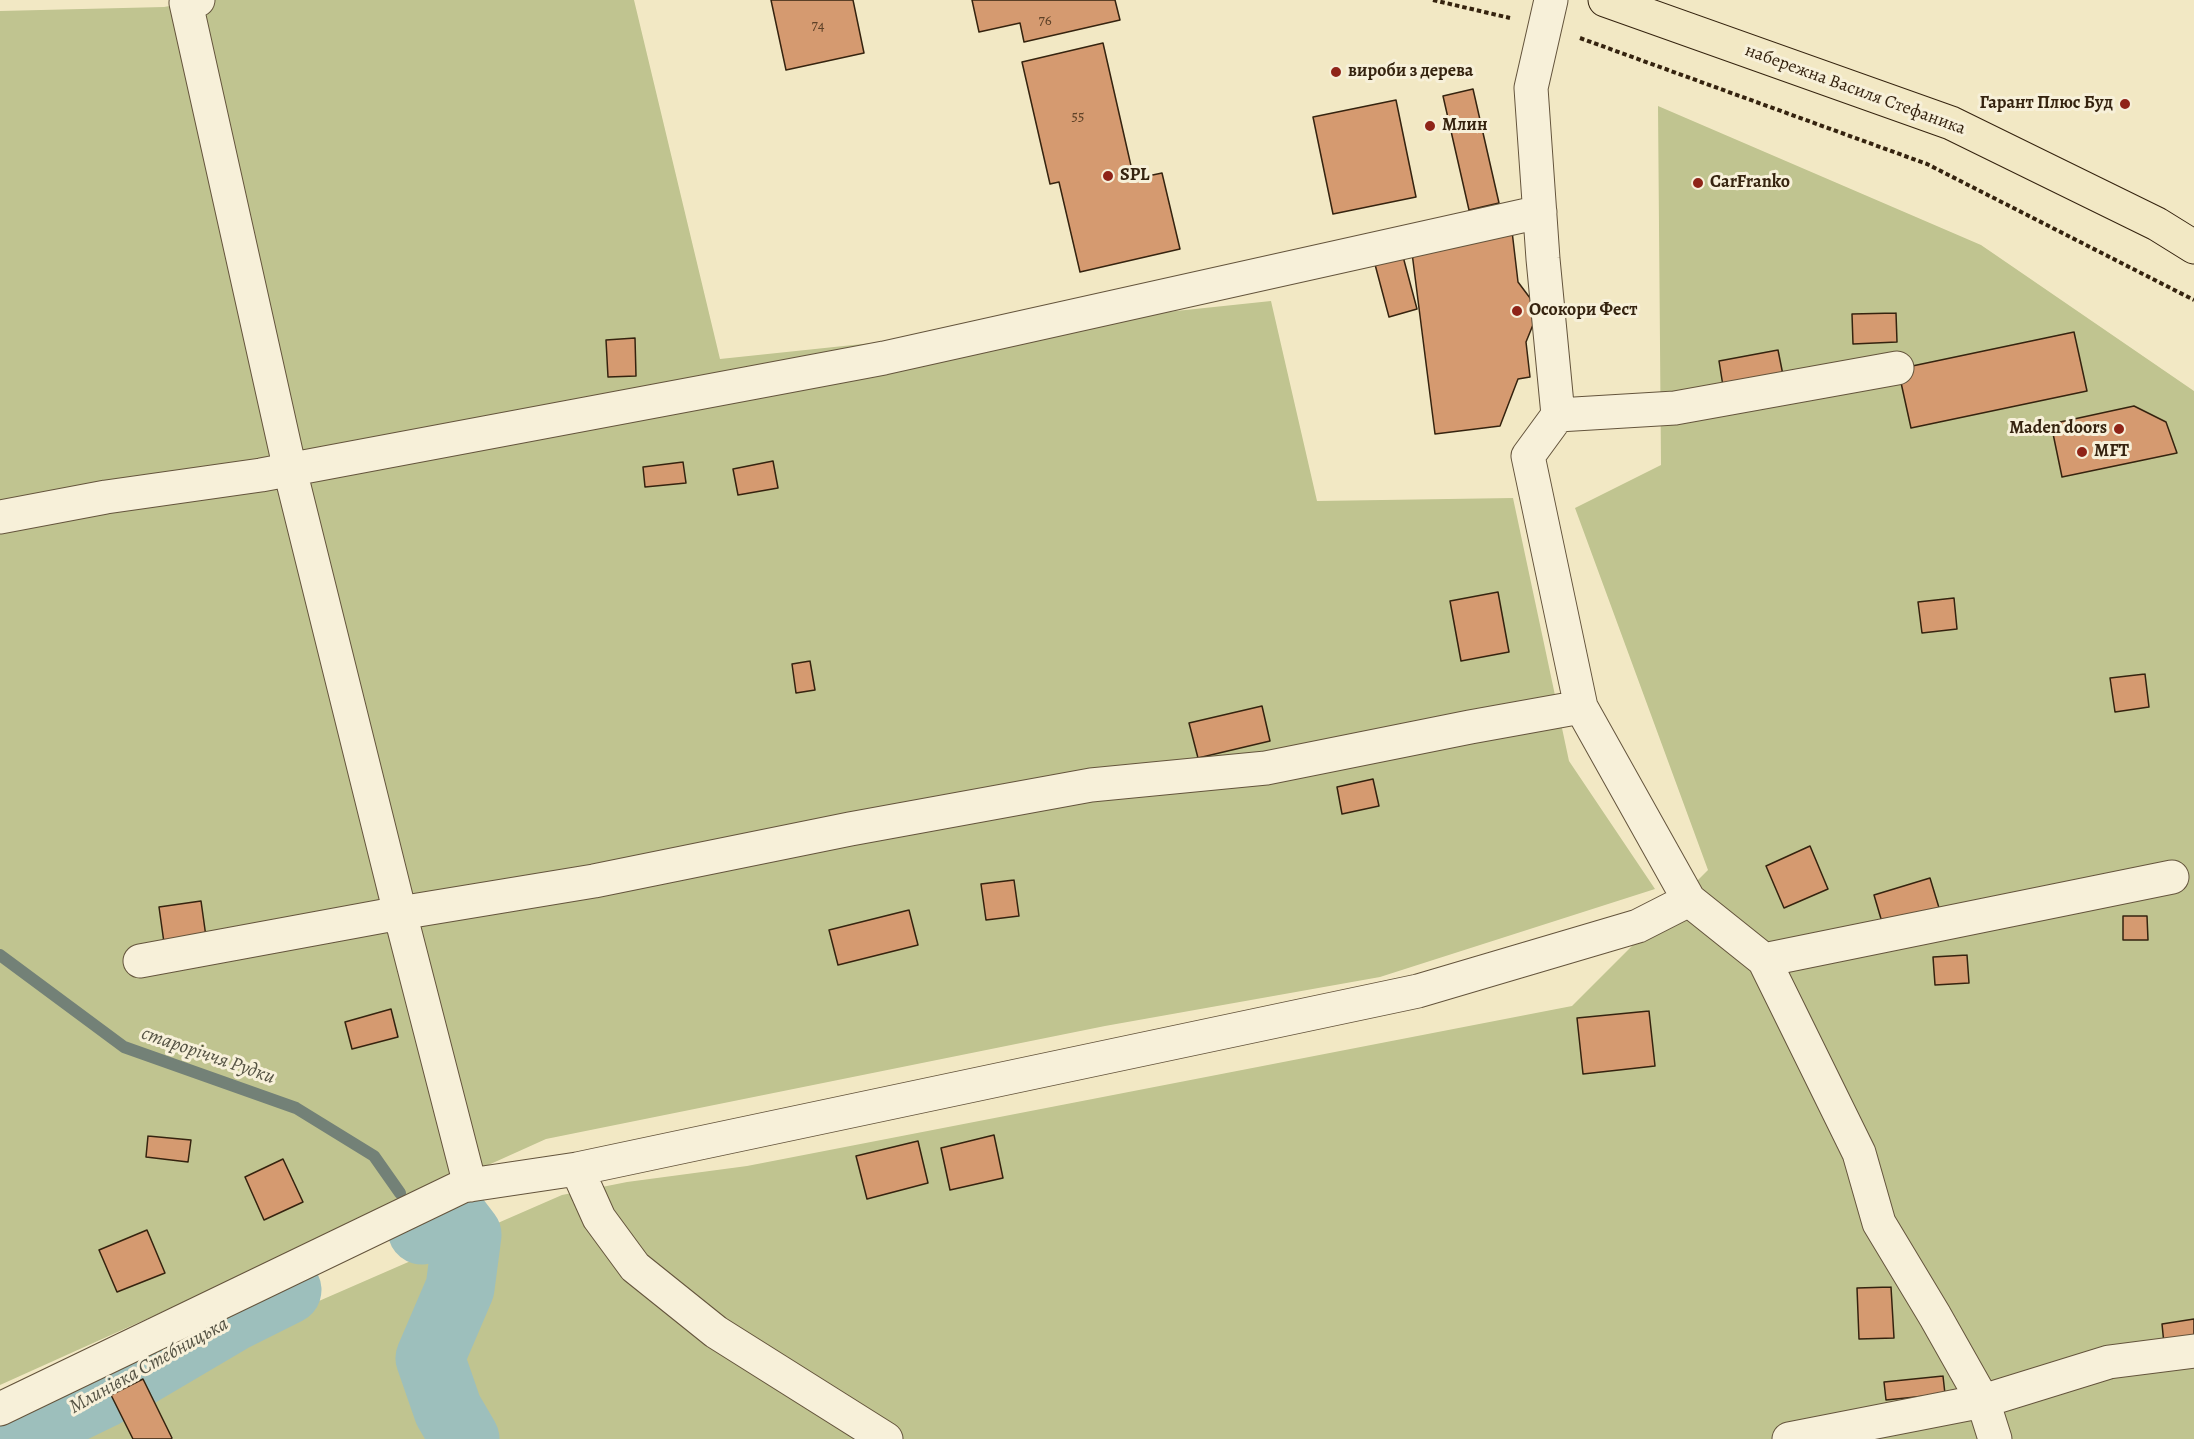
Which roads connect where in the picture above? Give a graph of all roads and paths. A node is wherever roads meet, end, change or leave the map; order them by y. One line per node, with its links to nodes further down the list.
1 (198, 0): 10 (lane)
2 (1433, 0): 4 (path)
3 (1605, 0): 6 (main road, набережна Василя Стефаника)
4 (1548, 13): 5 (lane); 7 (path)
5 (1540, 212): 9 (lane); 10 (lane)
6 (2194, 247)
7 (2194, 300)
8 (1897, 368): 9 (lane)
9 (1558, 415): 12 (lane)
10 (290, 470): 11 (lane); 15 (lane)
11 (0, 518)
12 (1581, 707): 14 (lane); 15 (lane)
13 (2172, 877): 16 (lane)
14 (1689, 900): 16 (lane); 18 (lane)
15 (400, 913): 17 (lane); 19 (lane)
16 (1764, 960): 21 (lane)
17 (140, 961)
18 (577, 1169): 19 (lane); 23 (lane)
19 (470, 1185): 22 (lane)
20 (2194, 1351): 21 (lane)
21 (1983, 1401): 24 (lane); 25 (lane)
22 (0, 1409)
23 (886, 1439)
24 (1789, 1439)
25 (1995, 1439)

